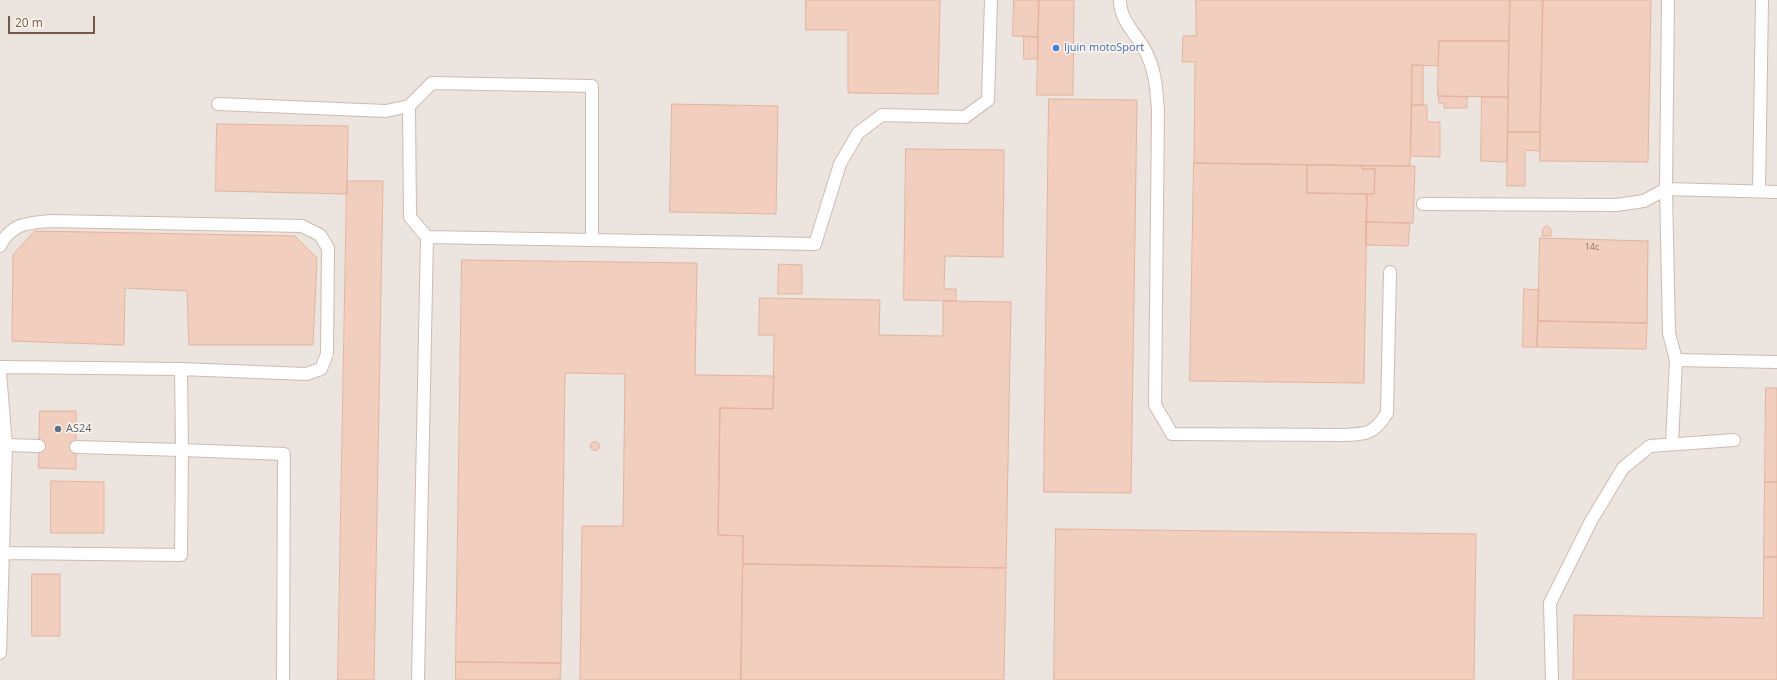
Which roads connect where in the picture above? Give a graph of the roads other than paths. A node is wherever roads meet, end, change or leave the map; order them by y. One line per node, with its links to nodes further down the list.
1 (991, 0): 12 (lane)
2 (1120, 0): 14 (lane)
3 (1668, 0): 7 (lane)
4 (1762, 0): 8 (lane)
5 (218, 104): 6 (lane)
6 (409, 106): 11 (lane); 12 (lane)
7 (1666, 189): 8 (lane); 10 (lane); 15 (lane)
8 (1759, 191): 9 (lane)
9 (1777, 192)
10 (1423, 204)
11 (427, 237): 12 (lane); 30 (lane)
12 (592, 240)
13 (0, 246): 18 (lane)
14 (1390, 272)
15 (1676, 360): 16 (lane); 21 (lane)
16 (1777, 362)
17 (0, 368): 18 (lane)
18 (181, 369): 25 (lane)
19 (0, 373): 22 (lane)
20 (1734, 440): 21 (lane)
21 (1672, 444): 31 (lane)
22 (6, 445): 23 (lane); 26 (lane)
23 (39, 446)
24 (76, 447): 25 (lane)
25 (182, 450): 26 (lane); 29 (lane)
26 (3, 554): 27 (lane)
27 (1, 601): 28 (lane)
28 (0, 653)
29 (283, 680)
30 (418, 680)
31 (1552, 680)

